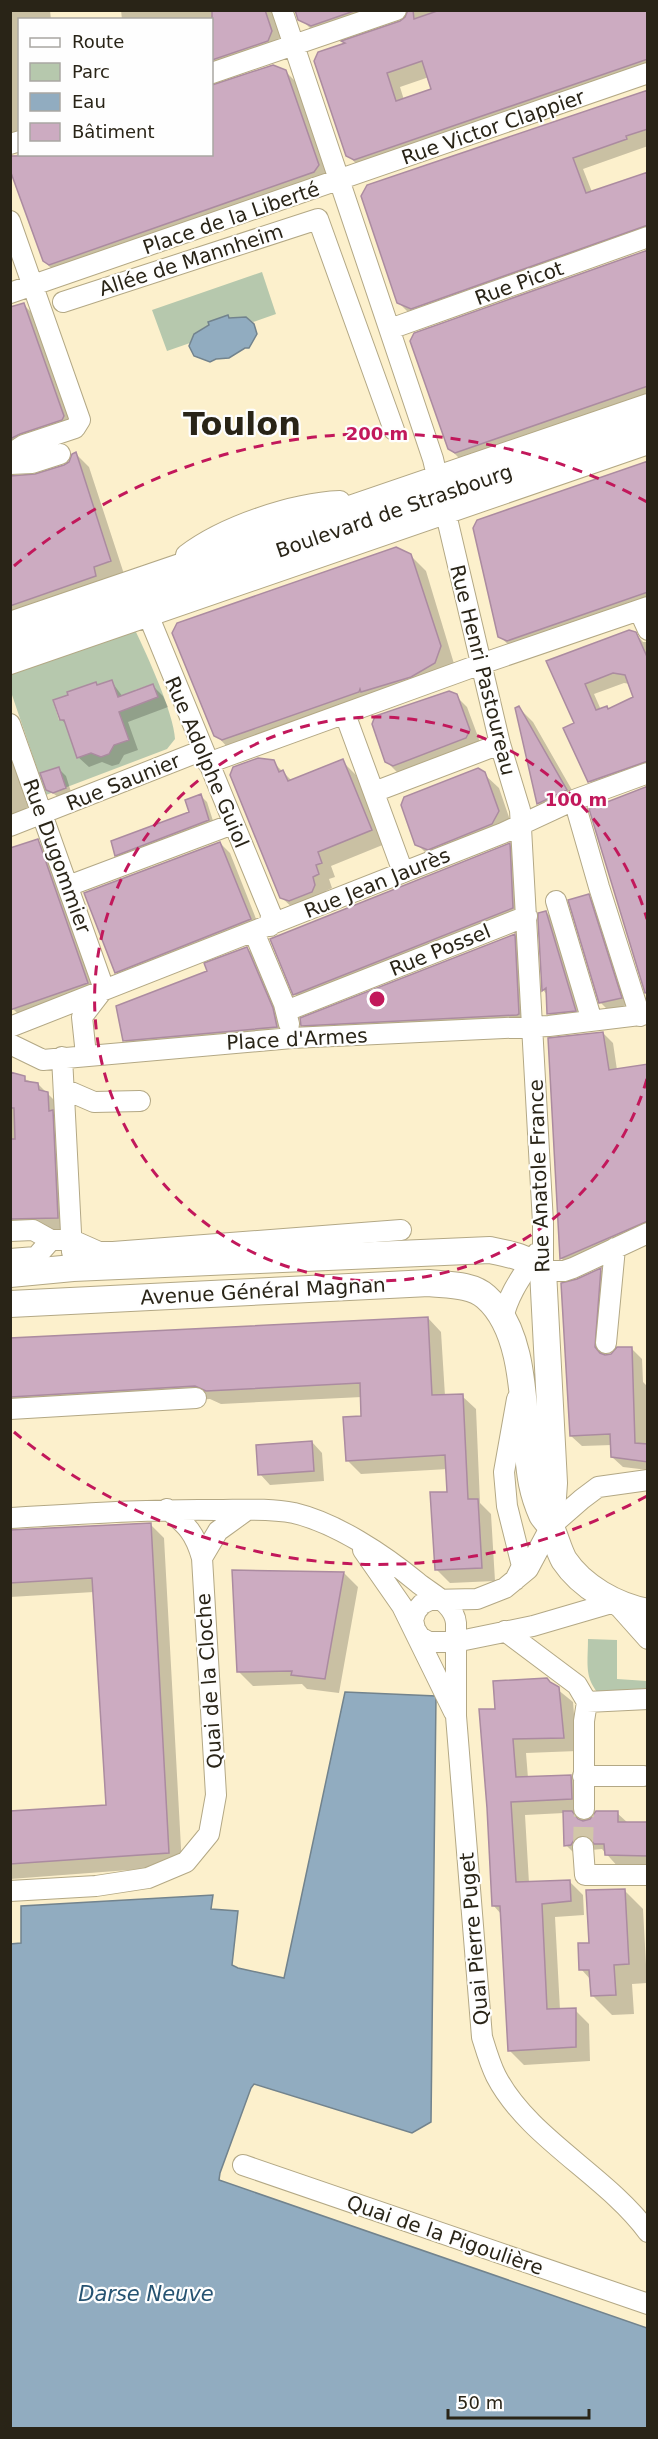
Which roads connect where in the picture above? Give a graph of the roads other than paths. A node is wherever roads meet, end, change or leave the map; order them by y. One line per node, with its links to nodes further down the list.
1 (282, 10): 3 (street)
2 (396, 10): 3 (street)
3 (292, 45): 4 (street); 6 (street)
4 (213, 74)
5 (648, 74): 6 (street, Rue Victor Clappier)
6 (338, 181): 9 (street, Place de la Liberté); 13 (street, Place de la Liberté)
7 (10, 221): 9 (street)
8 (648, 237): 13 (street, Rue Picot)
9 (33, 286): 10 (street, Place de la Liberté); 12 (street)
10 (10, 293)
11 (63, 302): 17 (street, Allée de Mannheim)
12 (46, 324): 14 (street); 19 (street)
13 (390, 329): 22 (street, Place de la Liberté)
14 (81, 399)
15 (648, 404): 22 (street)
16 (648, 424): 22 (main road, Boulevard de Strasbourg)
17 (394, 430)
18 (648, 444): 22 (street)
19 (10, 454)
20 (10, 459): 21 (street)
21 (10, 464)
22 (441, 495): 23 (main road, Boulevard de Strasbourg); 25 (street); 29 (street, Rue Henri Pastoureau)
23 (144, 607): 27 (main road, Boulevard de Strasbourg); 28 (street); 33 (street, Rue Adolphe Guiol)
24 (643, 608): 26 (street); 29 (street, Rue Saunier)
25 (10, 622)
26 (648, 630)
27 (10, 642)
28 (10, 664)
29 (481, 664): 30 (street, Rue Saunier); 32 (street, Rue Henri Pastoureau)
30 (345, 714): 33 (street, Rue Saunier); 35 (street)
31 (10, 724): 37 (street, Rue Dugommier)
32 (500, 744): 35 (street); 39 (street, Rue Henri Pastoureau)
33 (205, 757): 37 (street, Rue Saunier); 38 (street, Rue Adolphe Guiol)
34 (648, 773): 36 (street, Rue Jean Jaurès)
35 (374, 792): 41 (street)
36 (574, 800): 39 (street, Rue Jean Jaurès); 48 (street)
37 (42, 814): 40 (street, Rue Saunier); 42 (street, Rue Dugommier)
38 (233, 824): 42 (street); 45 (street, Rue Adolphe Guiol)
39 (521, 825): 41 (street, Rue Jean Jaurès); 44 (street, Rue Anatole France)
40 (10, 826)
41 (403, 873): 45 (street, Rue Jean Jaurès)
42 (69, 886): 46 (street, Rue Dugommier)
43 (556, 901): 49 (street)
44 (527, 916): 47 (street, Rue Possel); 51 (street, Rue Anatole France)
45 (262, 929): 46 (street, Rue Jean Jaurès); 47 (street, Rue Adolphe Guiol)
46 (104, 989): 50 (street, Rue Jean Jaurès); 54 (street)
47 (286, 1011): 52 (street, Rue Adolphe Guiol)
48 (644, 1015): 49 (street, Place d'Armes)
49 (592, 1021): 51 (street, Place d'Armes)
50 (10, 1027)
51 (533, 1028): 52 (street, Place d'Armes); 64 (street, Rue Anatole France)
52 (292, 1038): 54 (street, Place d'Armes)
53 (10, 1044): 55 (street, Place d'Armes)
54 (86, 1055): 55 (street, Place d'Armes)
55 (62, 1057): 56 (street)
56 (64, 1089): 57 (street); 62 (street)
57 (140, 1101)
58 (401, 1230): 62 (street)
59 (10, 1232): 61 (street)
60 (648, 1233): 63 (street)
61 (51, 1240): 62 (street); 65 (street)
62 (72, 1240): 66 (street)
63 (615, 1248): 64 (street); 71 (street)
64 (540, 1258): 66 (main road, Avenue Général Magnan); 70 (street); 79 (main road, Rue Anatole France)
65 (10, 1259)
66 (73, 1268): 67 (main road, Avenue Général Magnan); 68 (street, Avenue Général Magnan)
67 (10, 1274)
68 (10, 1285)
69 (10, 1304): 70 (main road, Avenue Général Magnan)
70 (503, 1318): 72 (main road, Avenue Général Magnan)
71 (606, 1343)
72 (520, 1381): 79 (main road, Avenue Général Magnan); 82 (street)
73 (196, 1398): 74 (street)
74 (10, 1408)
75 (648, 1479): 79 (street)
76 (167, 1509): 77 (street); 78 (street); 81 (street)
77 (247, 1510): 80 (street); 81 (street)
78 (10, 1518)
79 (551, 1526): 82 (street); 84 (main road, Avenue Général Magnan)
80 (358, 1542): 83 (street); 86 (street)
81 (202, 1558): 98 (street, Quai de la Cloche)
82 (514, 1582): 83 (street)
83 (439, 1600): 86 (street); 88 (street)
84 (615, 1602): 85 (main road, Avenue Général Magnan); 87 (street); 89 (street)
85 (648, 1612)
86 (415, 1629): 88 (street); 92 (street)
87 (498, 1633): 88 (street); 91 (street)
88 (450, 1636): 92 (street)
89 (648, 1639)
90 (648, 1699): 91 (street)
91 (587, 1702): 93 (street)
92 (456, 1716): 100 (street, Quai Pierre Puget)
93 (583, 1776): 94 (street); 95 (street)
94 (646, 1776)
95 (584, 1809)
96 (583, 1847): 97 (street)
97 (648, 1875)
98 (10, 1891)
99 (243, 2165): 101 (street, Quai de la Pigoulière)
100 (648, 2232)
101 (648, 2304)

